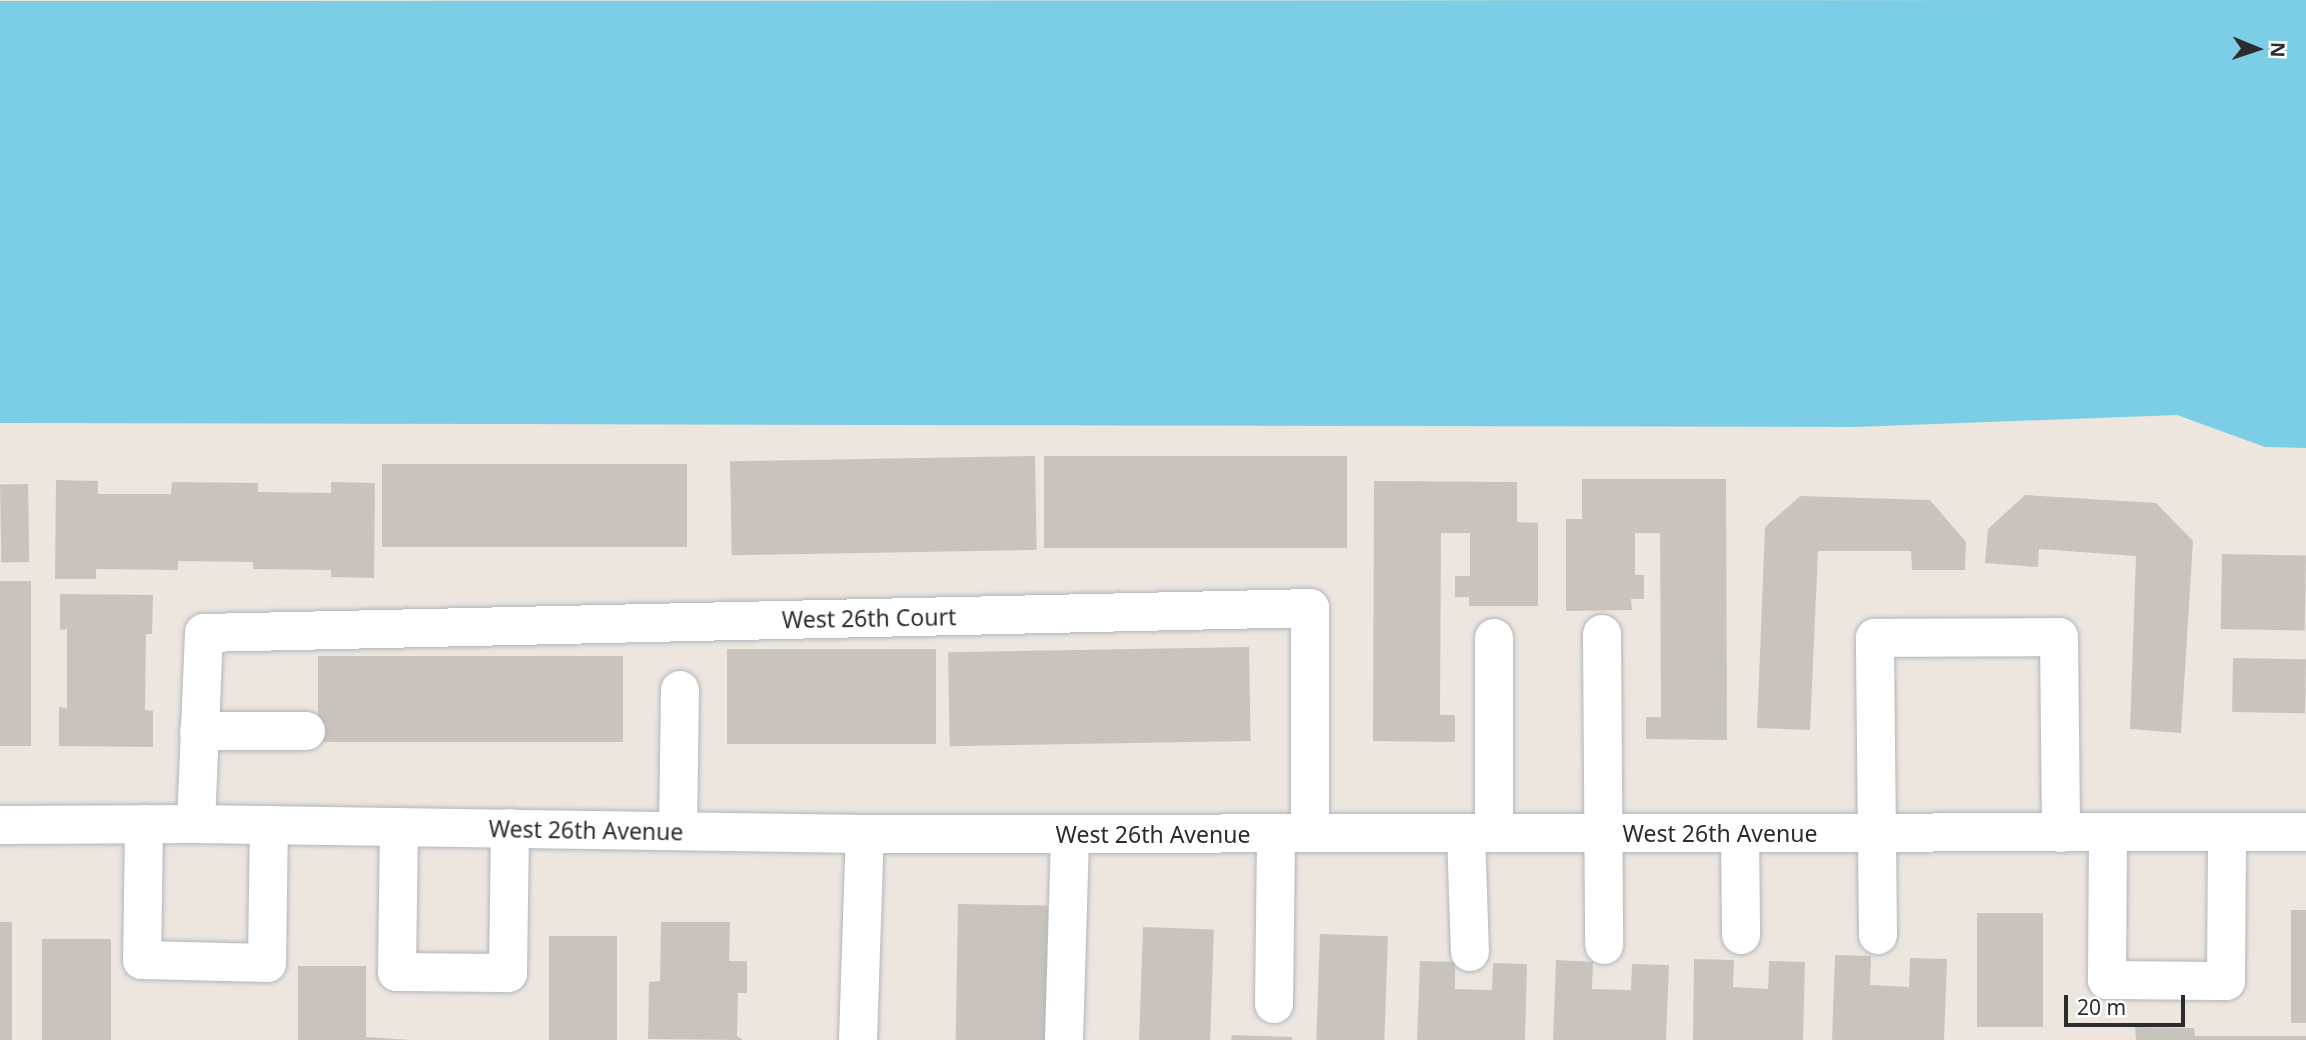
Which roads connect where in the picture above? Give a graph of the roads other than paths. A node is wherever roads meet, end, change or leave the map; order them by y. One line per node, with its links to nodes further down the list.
1 (1602, 634): 19 (street)
2 (1494, 638): 18 (street)
3 (680, 690): 12 (street)
4 (200, 731): 5 (street); 7 (street); 17 (street, West 26th Court)
5 (306, 731)
6 (144, 824): 7 (street, West 26th Avenue); 8 (street, West 26th Avenue); 9 (street)
7 (196, 824): 9 (street, West 26th Avenue)
8 (0, 825)
9 (269, 825): 10 (street, West 26th Avenue)
10 (399, 827): 11 (street, West 26th Avenue); 11 (street)
11 (510, 828): 12 (street, West 26th Avenue)
12 (678, 831): 22 (street, West 26th Avenue)
13 (1877, 832): 20 (street, West 26th Avenue); 21 (street, West 26th Avenue); 21 (street); 25 (street)
14 (2108, 832): 15 (street, West 26th Avenue); 15 (street); 21 (street, West 26th Avenue)
15 (2227, 832): 16 (street, West 26th Avenue)
16 (2306, 832)
17 (1293, 833): 18 (street, West 26th Avenue); 23 (street, West 26th Avenue); 28 (street)
18 (1480, 833): 19 (street, West 26th Avenue); 27 (street)
19 (1604, 833): 20 (street, West 26th Avenue); 26 (street)
20 (1740, 833): 24 (street)
21 (2061, 833)
22 (865, 834): 23 (street, West 26th Avenue); 29 (street)
23 (1070, 834): 30 (street)
24 (1741, 935)
25 (1878, 935)
26 (1604, 945)
27 (1470, 952)
28 (1274, 1004)
29 (858, 1040)
30 (1064, 1040)

